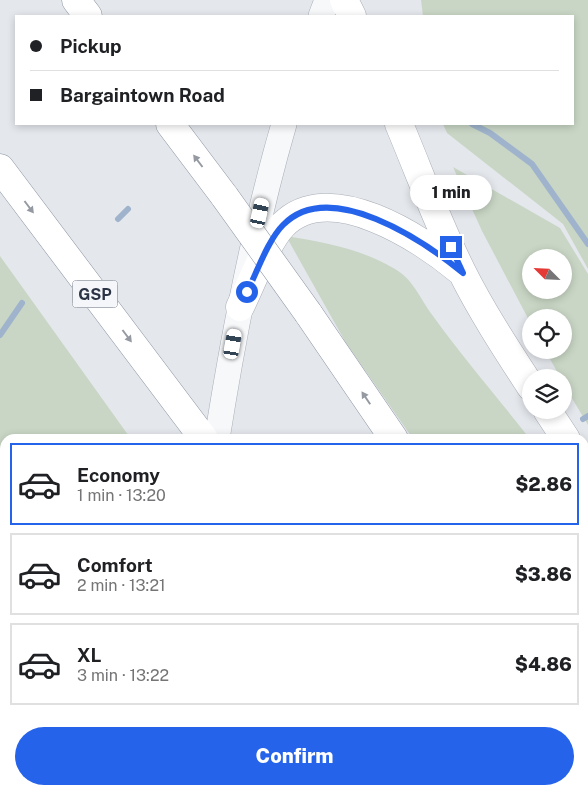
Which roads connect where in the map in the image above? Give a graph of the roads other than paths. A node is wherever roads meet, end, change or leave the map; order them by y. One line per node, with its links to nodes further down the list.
1 (76, 0): 4 (main road)
2 (327, 0): 5 (street)
3 (344, 0): 6 (main road)
4 (87, 15)
5 (320, 15)
6 (352, 15)
7 (171, 125): 17 (main road, one-way to 7, bridge)
8 (284, 125): 12 (street)
9 (399, 125): 11 (main road)
10 (0, 168): 15 (main road, GSP, one-way to 15)
11 (463, 273): 12 (main road); 13 (main road)
12 (240, 306): 16 (street)
13 (522, 373)
14 (553, 419): 18 (main road)
15 (197, 429)
16 (218, 434)
17 (391, 434)
18 (563, 434)

